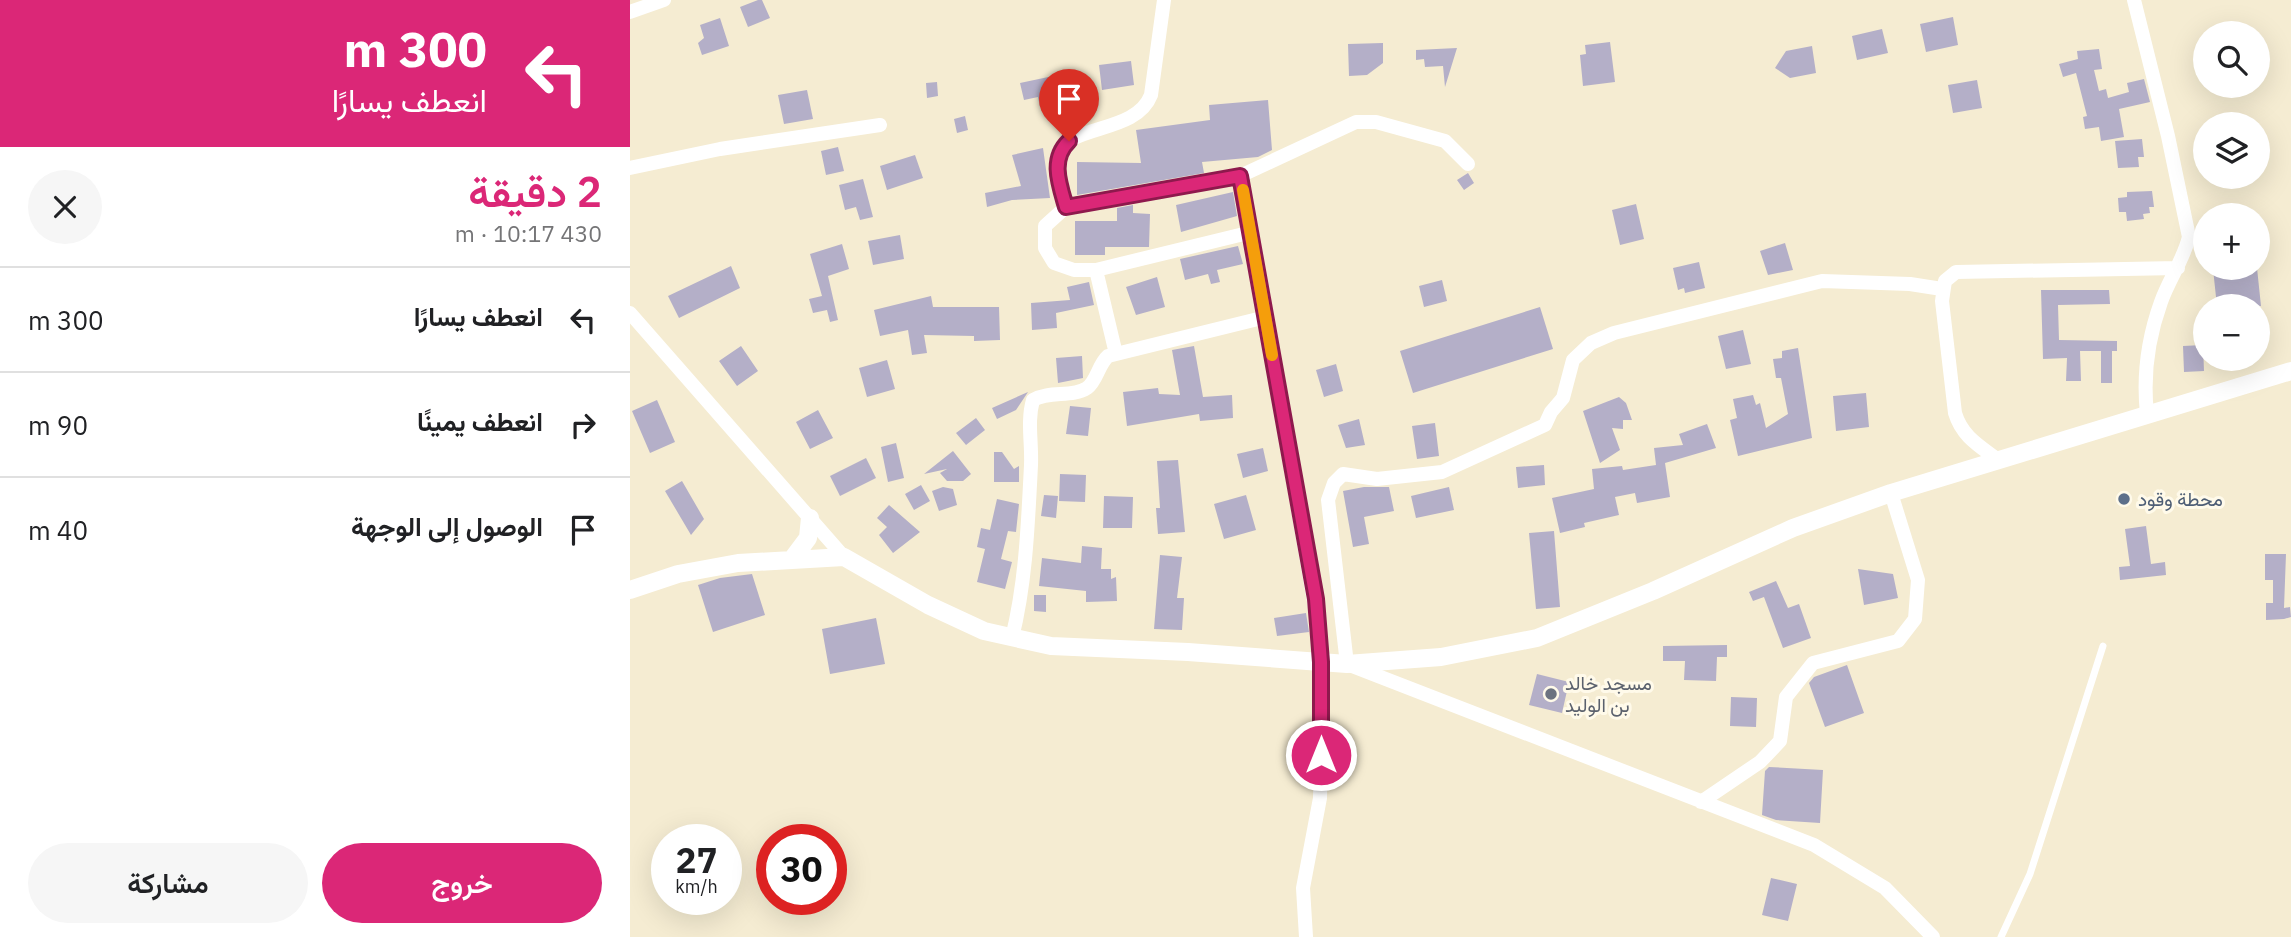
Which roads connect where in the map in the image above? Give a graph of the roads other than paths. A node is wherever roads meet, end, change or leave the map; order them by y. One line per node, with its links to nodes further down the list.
1 (664, 0): 4 (street)
2 (1164, 0): 9 (street)
3 (2134, 0): 11 (street)
4 (630, 12)
5 (880, 125): 7 (street)
6 (1468, 164): 8 (street)
7 (630, 168)
8 (1240, 176): 9 (street); 10 (street)
9 (1066, 207): 12 (street)
10 (1252, 232): 12 (street); 15 (street)
11 (2178, 268): 13 (street); 18 (street)
12 (1096, 270): 16 (street)
13 (1942, 289): 19 (street); 28 (street)
14 (630, 313): 21 (street)
15 (1266, 317): 16 (street); 27 (street)
16 (1116, 354): 25 (street)
17 (2291, 371): 18 (street)
18 (2147, 414): 19 (street)
19 (1997, 458): 20 (street)
20 (1891, 493): 28 (street); 29 (street)
21 (810, 518): 22 (street); 23 (street)
22 (844, 557): 23 (street); 25 (street)
23 (793, 558): 24 (street)
24 (630, 590)
25 (1012, 638): 27 (street)
26 (2103, 646): 32 (lane)
27 (1321, 662): 28 (street); 30 (street)
28 (1347, 664): 29 (street)
29 (1701, 802): 31 (street)
30 (1306, 937)
31 (1933, 937)
32 (2001, 937)

